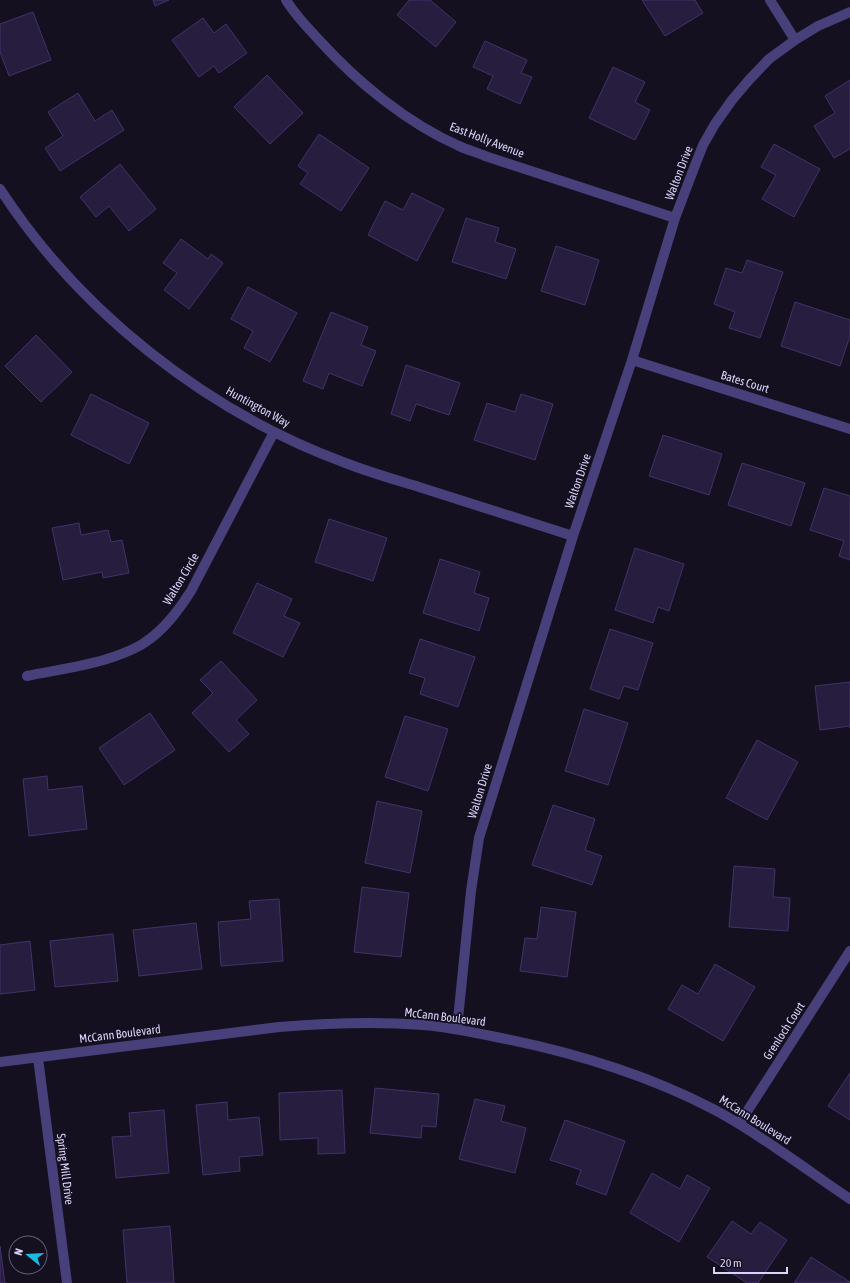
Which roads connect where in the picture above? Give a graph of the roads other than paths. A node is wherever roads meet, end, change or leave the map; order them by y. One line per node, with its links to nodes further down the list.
1 (286, 0): 6 (street, East Holly Avenue)
2 (770, 0): 4 (street)
3 (850, 12): 4 (street, Walton Drive)
4 (795, 40): 6 (street, Walton Drive)
5 (0, 189): 9 (street, Huntington Way)
6 (675, 218): 7 (street, Walton Drive)
7 (632, 360): 8 (street, Bates Court); 10 (street, Walton Drive)
8 (850, 429)
9 (274, 432): 10 (street, Huntington Way); 11 (street, Walton Circle)
10 (573, 536): 13 (street, Walton Drive)
11 (27, 676)
12 (850, 951): 16 (street, Grenloch Court)
13 (457, 1029): 14 (street, McCann Boulevard); 16 (street, McCann Boulevard)
14 (38, 1058): 15 (street, McCann Boulevard); 18 (street, Spring Mill Drive)
15 (0, 1062)
16 (739, 1124): 17 (street, McCann Boulevard)
17 (850, 1199)
18 (66, 1283)

